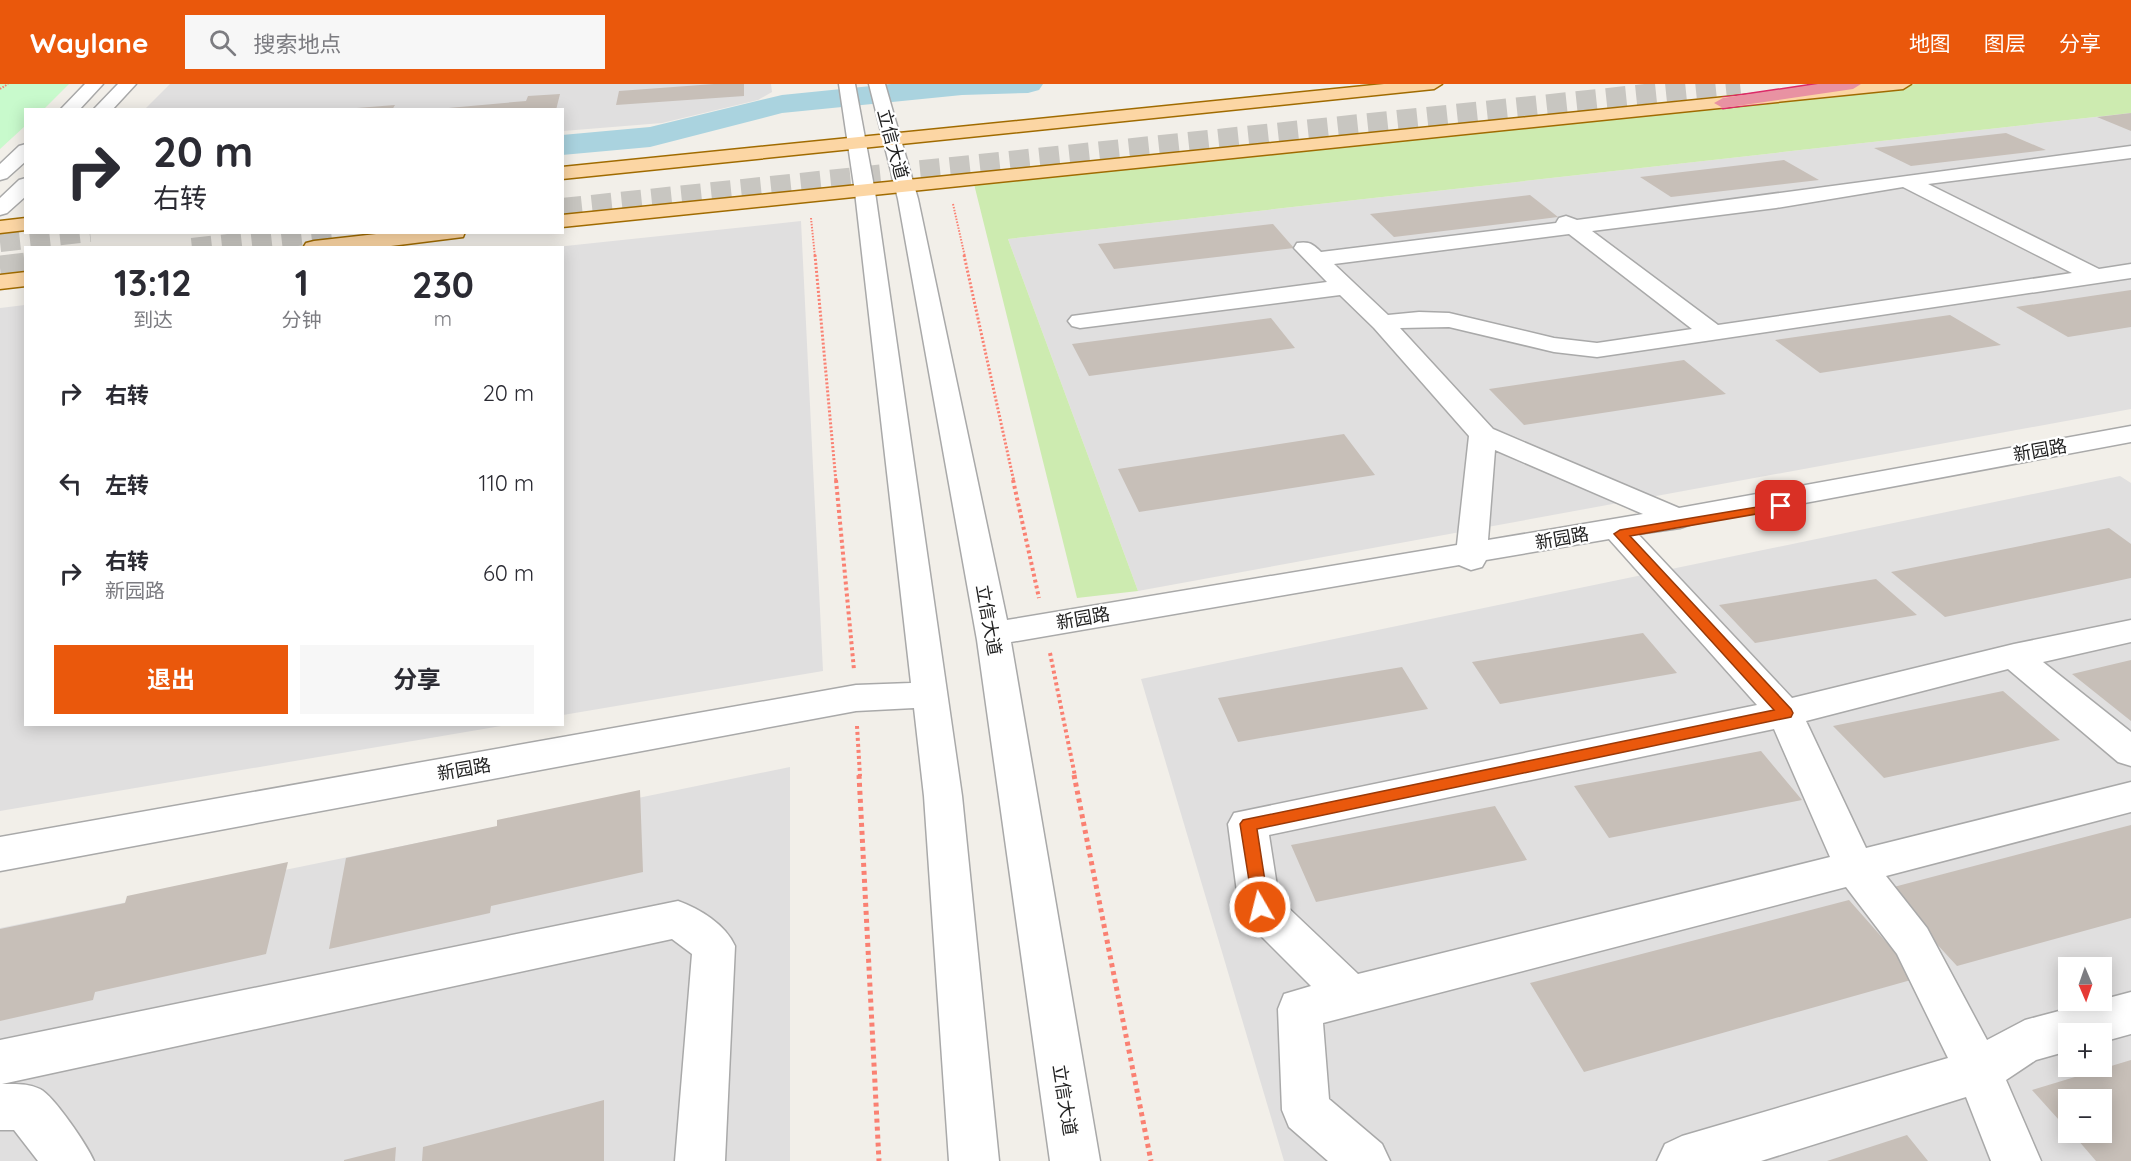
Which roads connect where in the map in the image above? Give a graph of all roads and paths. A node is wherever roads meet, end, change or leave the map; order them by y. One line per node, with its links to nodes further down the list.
1 (0, 84): 2 (path)
2 (8, 84): 10 (path)
3 (95, 84): 12 (street)
4 (128, 84): 13 (street)
5 (847, 84): 15 (street, 立信大道)
6 (878, 84): 14 (street, 立信大道)
7 (1434, 84): 14 (main road)
8 (1853, 84): 11 (highway)
9 (1903, 84): 11 (main road)
10 (0, 89)
11 (1723, 103): 21 (main road)
12 (70, 108)
13 (103, 108)
14 (891, 140): 15 (main road); 21 (street, 立信大道)
15 (858, 142): 18 (main road); 22 (street, 立信大道)
16 (24, 152): 19 (street)
17 (2131, 152): 20 (street)
18 (564, 173)
19 (0, 174)
20 (1906, 182): 26 (street); 31 (street)
21 (905, 188): 22 (main road); 45 (street, 立信大道)
22 (865, 192): 24 (main road); 47 (street, 立信大道)
23 (952, 196): 43 (path)
24 (564, 221)
25 (24, 224): 27 (main road)
26 (1569, 224): 34 (street); 37 (street)
27 (0, 227)
28 (437, 234): 29 (main road)
29 (332, 246)
30 (2131, 272): 31 (street)
31 (2097, 276): 37 (street)
32 (24, 279): 33 (main road)
33 (0, 282)
34 (1345, 287): 35 (street); 36 (street)
35 (1080, 321)
36 (1382, 323): 37 (street); 38 (street)
37 (1713, 333)
38 (1483, 435): 40 (street); 42 (street)
39 (2129, 438): 40 (street, 新园路)
40 (1682, 520): 41 (street, 新园路); 42 (street, 新园路)
41 (1620, 534): 42 (street, 新园路); 48 (street)
42 (1471, 557): 43 (street, 新园路)
43 (1045, 628): 45 (street, 新园路); 63 (path)
44 (2131, 631): 46 (street)
45 (993, 637): 62 (street, 立信大道)
46 (2014, 656): 48 (street); 49 (street)
47 (928, 689): 51 (street, 新园路); 52 (street, 新园路); 61 (street, 立信大道)
48 (1785, 713): 53 (street); 54 (street)
49 (2131, 752)
50 (2131, 797): 53 (street)
51 (0, 843)
52 (0, 854)
53 (1854, 866): 54 (street); 57 (street)
54 (1350, 996): 64 (street)
55 (2131, 1013): 57 (street)
56 (0, 1062): 60 (street)
57 (1979, 1071): 65 (street); 66 (street)
58 (0, 1107): 59 (street)
59 (69, 1161)
60 (700, 1161)
61 (974, 1161)
62 (1075, 1161)
63 (1151, 1161)
64 (1365, 1161)
65 (1682, 1161)
66 (2016, 1161)

